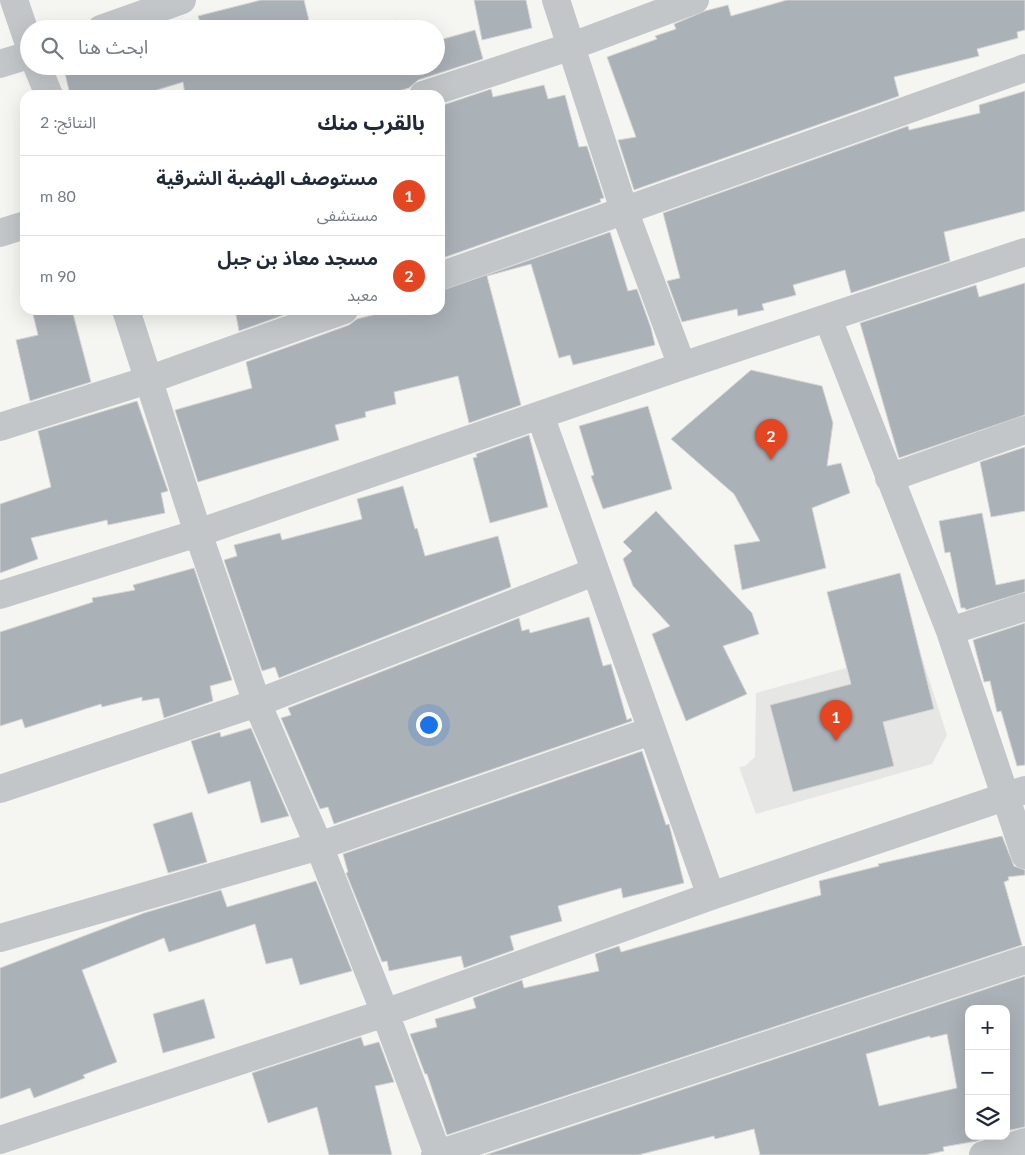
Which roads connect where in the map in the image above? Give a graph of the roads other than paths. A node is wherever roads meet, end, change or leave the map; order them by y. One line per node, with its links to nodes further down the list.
1 (14, 0): 5 (street)
2 (182, 0): 6 (street)
3 (556, 0): 7 (street)
4 (695, 0): 7 (street)
5 (21, 20)
6 (126, 20)
7 (572, 46): 13 (street); 14 (street)
8 (20, 57): 9 (street)
9 (0, 64)
10 (1025, 68): 14 (street)
11 (41, 75): 12 (street)
12 (47, 90)
13 (438, 90)
14 (624, 210): 18 (street); 22 (street)
15 (20, 227): 16 (street)
16 (0, 233)
17 (1025, 252): 21 (street)
18 (445, 274)
19 (128, 315): 23 (street)
20 (330, 315): 23 (street)
21 (828, 319): 22 (street); 27 (street)
22 (682, 366): 24 (street)
23 (148, 380): 25 (street); 28 (street)
24 (540, 415): 28 (street); 29 (street)
25 (0, 427)
26 (1025, 430): 27 (street)
27 (889, 478): 32 (street)
28 (198, 533): 30 (street); 33 (street)
29 (594, 572): 33 (street); 34 (street)
30 (0, 595)
31 (1025, 607): 32 (street)
32 (950, 632): 36 (street)
33 (257, 703): 35 (street); 37 (street)
34 (651, 731): 37 (street); 39 (street)
35 (0, 789)
36 (1016, 794): 38 (street); 39 (street)
37 (319, 846): 40 (street); 42 (street)
38 (1025, 855)
39 (711, 896): 42 (street)
40 (0, 938)
41 (1025, 960): 45 (street)
42 (385, 1013): 43 (street); 45 (street)
43 (0, 1140)
44 (1025, 1142): 46 (street)
45 (437, 1155)
46 (983, 1155)

